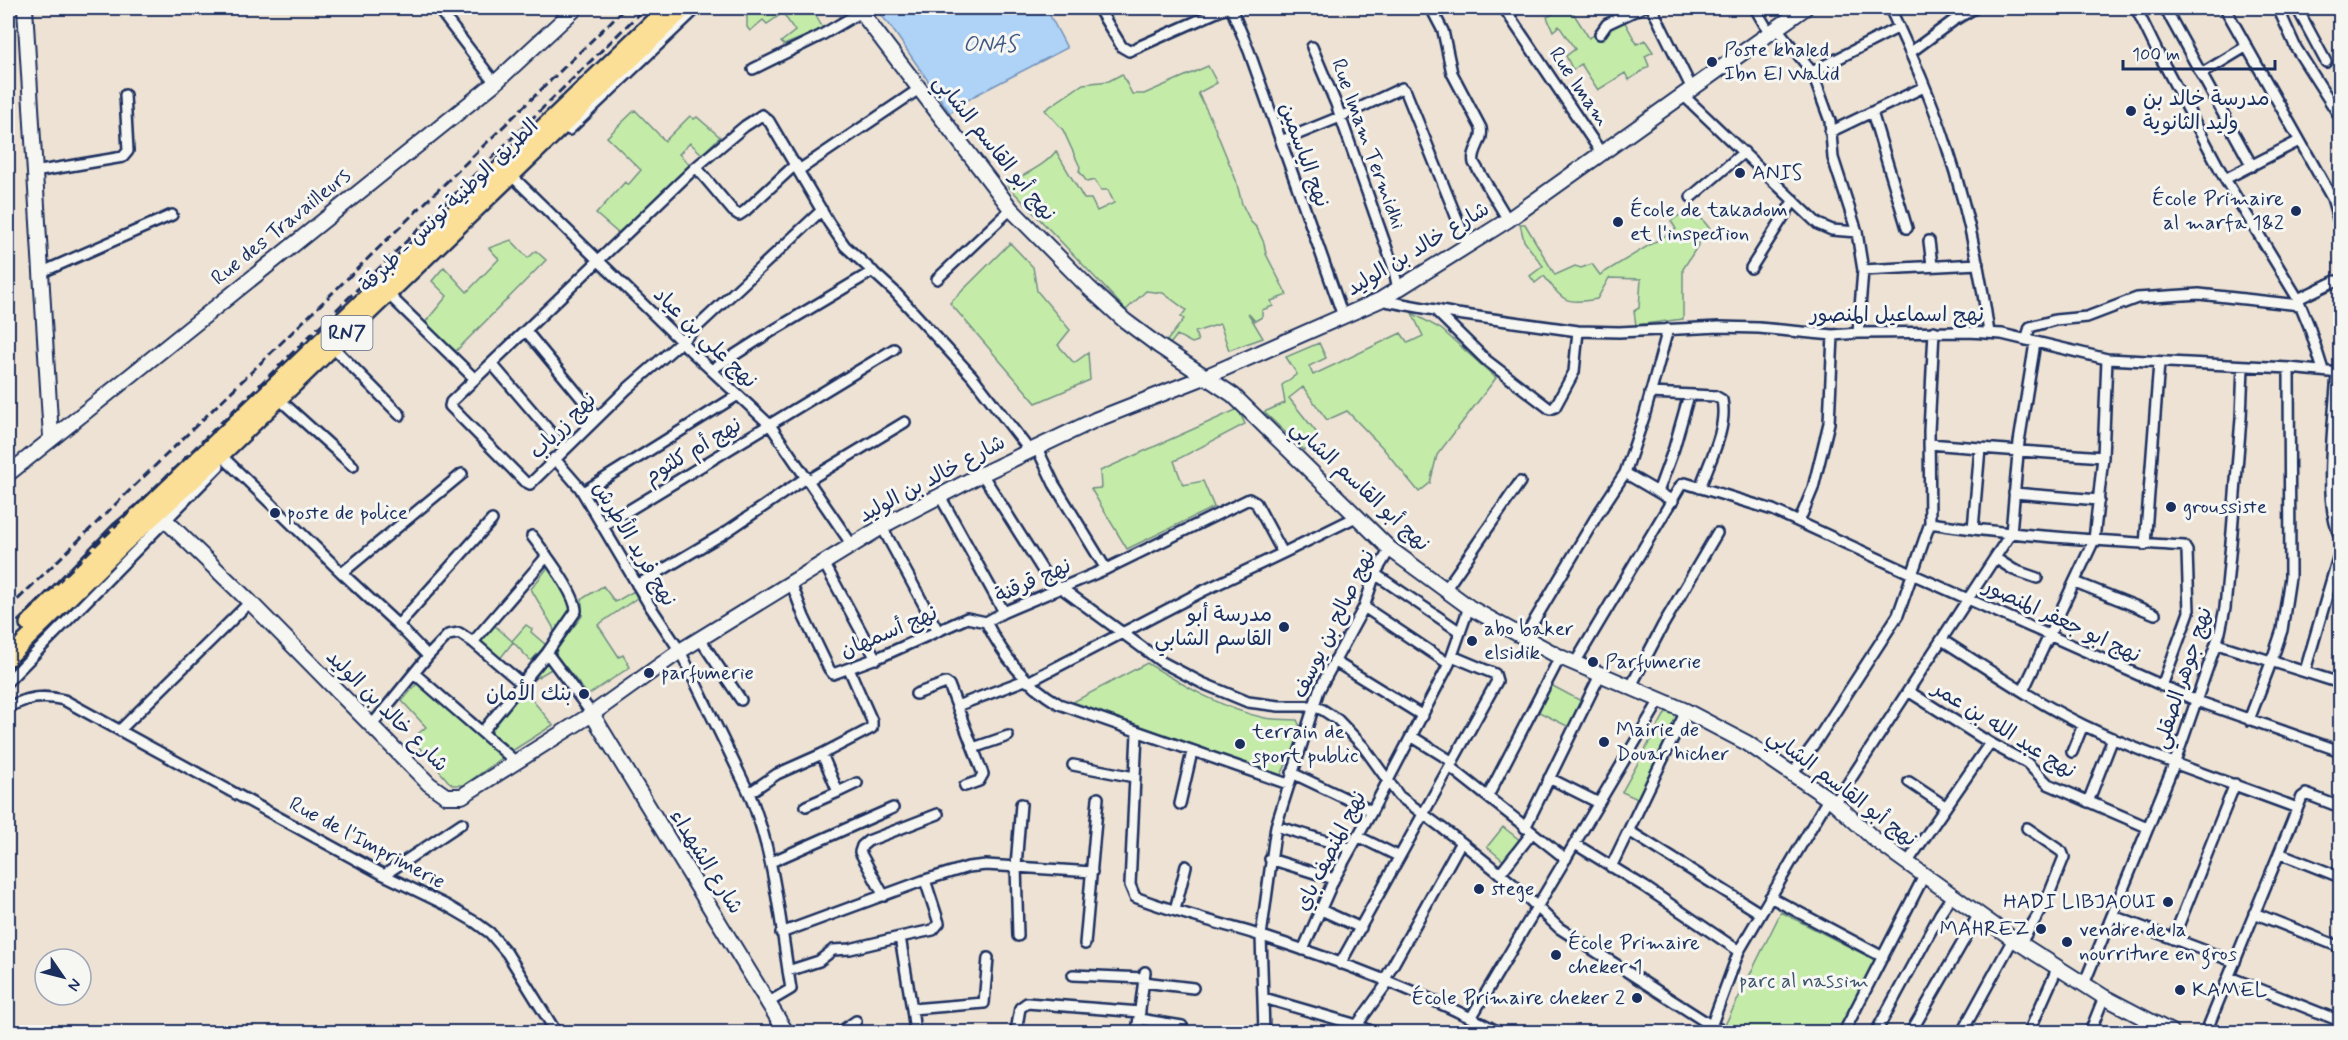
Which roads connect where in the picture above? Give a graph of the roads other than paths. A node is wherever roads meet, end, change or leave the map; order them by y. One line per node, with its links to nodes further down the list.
1 (25, 8): 51 (street)
2 (438, 8): 34 (street)
3 (576, 8): 34 (street, Rue des Travailleurs)
4 (667, 8): 133 (main road, الطريق الوطنية تونس - طبرقة / RN7)
5 (686, 8): 52 (main road, الطريق الوطنية تونس - طبرقة / RN7)
6 (697, 8): 52 (street)
7 (1098, 8): 8 (street)
8 (1226, 8)
9 (1231, 8): 44 (street, نهج الياسمين)
10 (1431, 8): 60 (street)
11 (1506, 8): 47 (street, Rue Imam)
12 (1641, 8): 26 (street)
13 (1652, 8): 37 (street)
14 (1755, 8): 25 (street)
15 (1802, 8): 25 (street, شارع خالد بن الوليد)
16 (1890, 8): 24 (street)
17 (1975, 8): 29 (street)
18 (2136, 8): 53 (street)
19 (2165, 8): 33 (street)
20 (2226, 8): 27 (street)
21 (2278, 8): 39 (street)
22 (2296, 8): 30 (street)
23 (860, 10): 31 (street); 36 (street, نهج أبو القاسم الشابي)
24 (1899, 27): 29 (street); 32 (street)
25 (1773, 29): 32 (street); 37 (street, شارع خالد بن الوليد)
26 (1600, 34)
27 (2247, 46): 33 (street); 45 (street)
28 (1312, 47): 41 (street, Rue Imam Termidhi)
29 (1911, 52): 35 (street)
30 (2326, 62)
31 (753, 69)
32 (1812, 72): 43 (street)
33 (2200, 74): 48 (street)
34 (495, 83): 110 (street, Rue des Travailleurs)
35 (1924, 87): 40 (street); 67 (street)
36 (919, 89): 50 (street); 57 (street, نهج أبو القاسم الشابي)
37 (1688, 92): 46 (street); 47 (street, شارع خالد بن الوليد)
38 (125, 95): 51 (street)
39 (2337, 105): 42 (street)
40 (1872, 112): 43 (street); 62 (street)
41 (1340, 117): 44 (street); 65 (street); 75 (street, Rue Imam Termidhi)
42 (2340, 117)
43 (1830, 132): 63 (street)
44 (1281, 141): 80 (street, نهج الياسمين)
45 (2299, 141): 48 (street); 54 (street)
46 (1744, 152): 55 (street); 56 (street)
47 (1602, 154): 60 (street, شارع خالد بن الوليد)
48 (2252, 165): 53 (street)
49 (696, 167): 50 (street); 50 (street); 66 (street)
50 (797, 167): 58 (street)
51 (34, 172): 72 (street)
52 (514, 178): 66 (street, نهج علي بن عياد); 76 (main road, الطريق الوطنية تونس - طبرقة / RN7)
53 (2225, 179): 78 (street)
54 (2336, 195): 61 (street)
55 (1691, 197)
56 (1794, 200): 63 (street); 69 (street)
57 (1011, 209): 73 (street); 100 (street, نهج أبو القاسم الشابي)
58 (822, 210): 71 (street); 88 (street, نهج زرياب)
59 (172, 215): 72 (street)
60 (1508, 220): 65 (street, شارع خالد بن الوليد)
61 (2340, 225)
62 (1907, 228)
63 (1857, 232): 70 (street)
64 (1929, 241): 68 (street)
65 (1468, 246): 75 (street, شارع خالد بن الوليد)
66 (597, 260): 82 (street); 88 (street, نهج علي بن عياد)
67 (1978, 264): 68 (street); 86 (street)
68 (1932, 266): 70 (street)
69 (1751, 268)
70 (1863, 270): 85 (street)
71 (873, 271): 97 (street); 114 (street)
72 (40, 273): 110 (street)
73 (937, 279)
74 (2340, 283): 78 (street)
75 (1398, 289): 77 (street, شارع خالد بن الوليد)
76 (389, 295): 90 (main road, الطريق الوطنية تونس - طبرقة / RN7); 101 (street)
77 (1380, 300): 79 (street, نهج اسماعيل المنصور); 80 (street, شارع خالد بن الوليد)
78 (2299, 302): 89 (street); 98 (street)
79 (1435, 310): 83 (street, نهج اسماعيل المنصور); 83 (street)
80 (1343, 316): 100 (street, شارع خالد بن الوليد)
81 (1668, 329): 83 (street, نهج اسماعيل المنصور); 87 (street, نهج اسماعيل المنصور); 102 (street)
82 (526, 331): 94 (street); 107 (street)
83 (1578, 331)
84 (1934, 331): 85 (street, نهج اسماعيل المنصور); 86 (street, نهج اسماعيل المنصور); 111 (street)
85 (1858, 333): 87 (street, نهج اسماعيل المنصور)
86 (1989, 333): 89 (street, نهج اسماعيل المنصور)
87 (1833, 335): 136 (street)
88 (681, 342): 97 (street, نهج علي بن عياد); 107 (street, نهج زرياب)
89 (2030, 342): 92 (street, نهج اسماعيل المنصور); 115 (street)
90 (334, 349): 105 (main road, الطريق الوطنية تونس - طبرقة / RN7); 106 (street)
91 (894, 349): 109 (street, نهج أم كلثوم)
92 (2107, 359): 93 (street, نهج اسماعيل المنصور); 117 (street)
93 (2159, 363): 95 (street, نهج اسماعيل المنصور); 147 (street)
94 (492, 364): 101 (street); 112 (street)
95 (2243, 366): 96 (street, نهج اسماعيل المنصور); 180 (street, نهج جوهر الصقلي)
96 (2289, 368): 98 (street, نهج اسماعيل المنصور); 189 (street)
97 (711, 370): 103 (street, نهج علي بن عياد)
98 (2323, 370): 99 (street, نهج اسماعيل المنصور)
99 (2339, 372): 144 (street)
100 (1207, 376): 114 (street, شارع خالد بن الوليد); 134 (street, نهج أبو القاسم الشابي)
101 (475, 379): 118 (street, نهج زرياب)
102 (1650, 393): 104 (street); 120 (street)
103 (738, 395): 109 (street, نهج علي بن عياد); 127 (street)
104 (1689, 395): 126 (street); 128 (street)
105 (281, 401): 116 (main road, الطريق الوطنية تونس - طبرقة / RN7); 119 (street)
106 (400, 415)
107 (597, 417): 112 (street, نهج زرياب)
108 (905, 422): 124 (street)
109 (770, 425): 124 (street, نهج علي بن عياد); 138 (street, نهج أم كلثوم)
110 (51, 437): 121 (street, Rue des Travailleurs)
111 (1929, 444): 113 (street); 137 (street)
112 (564, 448): 118 (street, نهج زرياب)
113 (1980, 448): 115 (street); 140 (street)
114 (1034, 449): 123 (street, شارع خالد بن الوليد); 154 (street)
115 (2018, 452): 117 (street); 129 (street)
116 (223, 457): 133 (main road, الطريق الوطنية تونس - طبرقة / RN7); 155 (street)
117 (2103, 457): 131 (street)
118 (554, 458): 127 (street, نهج فريد الأطرش)
119 (353, 466)
120 (1624, 473): 128 (street); 176 (street)
121 (8, 474)
122 (462, 474): 155 (street)
123 (982, 474): 130 (street, شارع خالد بن الوليد); 162 (street)
124 (808, 478): 146 (street, نهج علي بن عياد); 161 (street)
125 (1520, 482): 163 (street)
126 (1700, 488): 132 (street); 136 (street, نهج ابو جعفر المنصور)
127 (583, 492): 138 (street, نهج فريد الأطرش)
128 (1658, 492): 132 (street)
129 (2014, 493): 131 (street); 142 (street)
130 (940, 496): 139 (street, شارع خالد بن الوليد); 168 (street)
131 (2099, 500): 145 (street)
132 (1673, 501): 191 (street)
133 (159, 513): 165 (street, شارع خالد بن الوليد); 181 (main road, الطريق الوطنية تونس - طبرقة / RN7); 186 (main road, الطريق الوطنية تونس - طبرقة / RN7); 196 (street)
134 (1356, 517): 148 (street, نهج أبو القاسم الشابي); 150 (street)
135 (492, 520): 171 (street)
136 (1799, 522): 157 (street, نهج ابو جعفر المنصور)
137 (1930, 523): 140 (street); 157 (street)
138 (603, 526): 161 (street, نهج فريد الأطرش)
139 (882, 527): 146 (street, شارع خالد بن الوليد); 173 (street)
140 (1973, 530): 142 (street)
141 (1717, 533): 201 (street)
142 (2011, 533): 145 (street); 152 (street)
143 (532, 537): 151 (street)
144 (2340, 537)
145 (2094, 540): 147 (street); 160 (street)
146 (852, 544): 153 (street, شارع خالد بن الوليد)
147 (2145, 545): 200 (street)
148 (1390, 549): 156 (street, نهج صالح بن يوسف); 163 (street, نهج أبو القاسم الشابي)
149 (2340, 551): 193 (street)
150 (1283, 553): 154 (street, نهج قرقنة); 174 (street)
151 (547, 556): 179 (street); 183 (street)
152 (1995, 558): 158 (street); 164 (street)
153 (824, 563): 159 (street, شارع خالد بن الوليد); 187 (street)
154 (1106, 569): 162 (street, نهج قرقنة)
155 (342, 573): 171 (street)
156 (1376, 574): 166 (street, نهج صالح بن يوسف); 172 (street)
157 (1914, 575): 164 (street, نهج ابو جعفر المنصور); 234 (street)
158 (2037, 578)
159 (791, 582): 177 (street, شارع خالد بن الوليد); 192 (street, نهج أسمهان)
160 (2075, 582): 169 (street); 175 (street)
161 (637, 585): 182 (street, نهج فريد الأطرش)
162 (1057, 589): 168 (street, نهج قرقنة); 174 (street)
163 (1445, 590): 167 (street, نهج أبو القاسم الشابي)
164 (1970, 598): 175 (street, نهج ابو جعفر المنصور); 178 (street)
165 (250, 602): 216 (street, شارع خالد بن الوليد); 217 (street)
166 (1364, 607): 188 (street); 190 (street, نهج صالح بن يوسف)
167 (1469, 607): 172 (street, نهج المنصف باي); 176 (street, نهج أبو القاسم الشابي)
168 (1004, 612): 170 (street, نهج قرقنة)
169 (2155, 614)
170 (986, 622): 173 (street, نهج أسمهان); 197 (street, نهج قرقنة)
171 (398, 625): 184 (street)
172 (1459, 631): 188 (street, نهج المنصف باي)
173 (938, 632): 187 (street, نهج أسمهان)
174 (1123, 633): 197 (street); 209 (street)
175 (2049, 635): 200 (street, نهج ابو جعفر المنصور); 203 (street)
176 (1524, 638): 185 (street, نهج أبو القاسم الشابي)
177 (700, 639): 182 (street, شارع خالد بن الوليد); 205 (street)
178 (1942, 640): 202 (street); 203 (street)
179 (473, 642): 184 (street); 198 (street)
180 (2217, 644): 189 (street); 207 (street, نهج جوهر الصقلي)
181 (8, 645)
182 (680, 651): 212 (street, شارع خالد بن الوليد); 244 (street, نهج فريد الأطرش)
183 (548, 653): 198 (street); 212 (street)
184 (428, 657): 194 (street)
185 (1560, 657): 191 (street, نهج أبو القاسم الشابي); 245 (street)
186 (8, 658)
187 (876, 659): 192 (street, نهج أسمهان)
188 (1450, 660): 213 (street, نهج المنصف باي); 232 (street)
189 (2272, 660): 193 (street); 214 (street)
190 (1334, 661): 209 (street, نهج صالح بن يوسف); 213 (street)
191 (1575, 663): 195 (street, نهج أبو القاسم الشابي)
192 (849, 669): 228 (street)
193 (2304, 671): 199 (street)
194 (416, 674): 216 (street); 218 (street)
195 (1600, 675): 201 (street, نهج أبو القاسم الشابي); 236 (street)
196 (8, 681)
197 (1027, 681): 208 (street); 219 (street, نهج قرقنة)
198 (521, 683): 218 (street)
199 (2340, 683)
200 (2162, 686): 207 (street, نهج ابو جعفر المنصور)
201 (1630, 688): 206 (street, نهج أبو القاسم الشابي)
202 (1908, 691): 223 (street, نهج عبد الله بن عمر); 247 (street)
203 (2023, 691): 215 (street)
204 (916, 694): 208 (street)
205 (741, 700)
206 (1660, 700): 211 (street, نهج أبو القاسم الشابي); 248 (street)
207 (2198, 701): 214 (street, نهج ابو جعفر المنصور); 230 (street, نهج جوهر الصقلي)
208 (957, 706): 224 (street)
209 (1313, 706): 233 (street, نهج صالح بن يوسف); 237 (street)
210 (8, 708): 217 (street, Rue de l'Imprimerie)
211 (1686, 711): 234 (street, نهج أبو القاسم الشابي); 265 (street)
212 (592, 714): 229 (street, شارع خالد بن الوليد); 321 (street, شارع الشهداء)
213 (1423, 716): 221 (street, نهج المنصف باي)
214 (2249, 720): 225 (street, نهج ابو جعفر المنصور)
215 (2083, 724): 222 (street); 227 (street)
216 (371, 726): 229 (street, شارع خالد بن الوليد)
217 (120, 730): 281 (street, Rue de l'Imprimerie)
218 (482, 732): 229 (street)
219 (1137, 733): 226 (street, نهج قرقنة); 235 (street)
220 (1008, 736): 224 (street)
221 (1411, 736): 232 (street); 237 (street, نهج المنصف باي)
222 (2113, 738): 230 (street); 249 (street)
223 (1990, 743): 249 (street, نهج عبد الله بن عمر); 253 (street)
224 (973, 748): 242 (street)
225 (2340, 751)
226 (1192, 752): 240 (street, نهج قرقنة); 251 (street)
227 (2072, 752)
228 (822, 754): 243 (street); 244 (street)
229 (516, 762)
230 (2175, 762): 241 (street); 262 (street, نهج جوهر الصقلي)
231 (1073, 765): 235 (street)
232 (1451, 765): 245 (street); 259 (street)
233 (1292, 773): 240 (street, نهج صالح بن يوسف); 257 (street)
234 (1792, 774): 247 (street, نهج أبو القاسم الشابي)
235 (1134, 777): 290 (street)
236 (1550, 778): 248 (street); 264 (street)
237 (1388, 779): 257 (street, نهج المنصف باي); 259 (street)
238 (1909, 782): 253 (street)
239 (857, 783): 243 (street)
240 (1288, 784): 261 (street, نهج صالح بن يوسف)
241 (2235, 784): 256 (street); 301 (street)
242 (965, 786)
243 (838, 792): 252 (street)
244 (749, 793): 274 (street, نهج فريد الأطرش)
245 (1488, 796): 264 (street)
246 (1098, 798): 279 (street)
247 (1831, 801): 275 (street, نهج أبو القاسم الشابي); 288 (street)
248 (1599, 802): 268 (street)
249 (2088, 802): 262 (street, نهج عبد الله بن عمر)
250 (1022, 804): 276 (street)
251 (1180, 804)
252 (806, 806)
253 (1945, 806): 275 (street)
254 (2340, 807): 256 (street)
255 (893, 808): 274 (street)
256 (2297, 808): 270 (street)
257 (1372, 811): 266 (street, نهج المنصف باي)
258 (938, 814): 286 (street)
259 (1423, 814): 267 (street); 271 (street)
260 (462, 823): 281 (street)
261 (1276, 826): 269 (street); 273 (street, نهج صالح بن يوسف)
262 (2147, 827): 295 (street, نهج جوهر الصقلي)
263 (2027, 828): 302 (street)
264 (1528, 830): 272 (street); 280 (street)
265 (1629, 831): 278 (street); 293 (street)
266 (1357, 836): 269 (street, نهج المنصف باي); 271 (street)
267 (1461, 842): 280 (street); 316 (street)
268 (1575, 844): 272 (street); 278 (street)
269 (1350, 848): 284 (street, نهج المنصف باي)
270 (2279, 853): 283 (street); 292 (street)
271 (1398, 856): 296 (street)
272 (1566, 859): 289 (street)
273 (1270, 860): 284 (street); 299 (street, نهج صالح بن يوسف)
274 (771, 862): 297 (street, نهج فريد الأطرش)
275 (1906, 862): 282 (street, نهج أبو القاسم الشابي)
276 (1016, 866): 279 (street); 285 (street); 298 (street)
277 (1186, 866): 290 (street)
278 (1611, 867): 306 (street)
279 (1092, 872): 303 (street)
280 (1500, 874): 289 (street)
281 (384, 875): 331 (street, Rue de l'Imprimerie)
282 (1924, 876): 287 (street, نهج أبو القاسم الشابي); 307 (street)
283 (2340, 877)
284 (1334, 879): 291 (street, نهج المنصف باي)
285 (925, 880): 286 (street); 300 (street)
286 (884, 896): 297 (street)
287 (1952, 896): 294 (street, نهج أبو القاسم الشابي); 342 (street)
288 (1770, 897): 293 (street); 307 (street)
289 (1537, 906): 324 (street); 330 (street)
290 (1176, 910): 299 (street)
291 (1321, 910): 296 (street); 305 (street, نهج المنصف باي)
292 (2254, 913): 304 (street); 309 (street)
293 (1760, 914): 306 (street)
294 (1979, 914): 302 (street, نهج أبو القاسم الشابي); 343 (street)
295 (2113, 916): 301 (street); 317 (street, نهج جوهر الصقلي)
296 (1361, 928): 310 (street)
297 (781, 933): 312 (street, نهج فريد الأطرش)
298 (1018, 936)
299 (1261, 936): 305 (street); 320 (street, نهج صالح بن يوسف)
300 (900, 937): 312 (street); 322 (street)
301 (2173, 939): 309 (street)
302 (2017, 941): 311 (street, نهج أبو القاسم الشابي); 344 (street)
303 (1085, 944)
304 (2340, 946)
305 (1303, 950): 310 (street)
306 (1739, 951): 330 (street)
307 (1883, 957): 341 (street)
308 (988, 958): 322 (street)
309 (2235, 962): 315 (street)
310 (1340, 964): 316 (street)
311 (2057, 969): 317 (street, نهج أبو القاسم الشابي); 345 (street)
312 (788, 971): 321 (street)
313 (1073, 975): 314 (street)
314 (1144, 977): 318 (street); 323 (street)
315 (2229, 977): 326 (street); 348 (street)
316 (1386, 981): 324 (street); 328 (street)
317 (2084, 984): 319 (street, نهج أبو القاسم الشابي)
318 (1193, 988)
319 (2104, 997): 329 (street, نهج أبو القاسم الشابي); 346 (street)
320 (1264, 998): 328 (street); 337 (street, نهج صالح بن يوسف)
321 (769, 1002): 332 (street, شارع الشهداء)
322 (912, 1009): 334 (street)
323 (1139, 1015): 327 (street); 335 (street); 336 (street)
324 (1471, 1018): 339 (street)
325 (856, 1021): 333 (street)
326 (2340, 1022)
327 (1182, 1026)
328 (1353, 1027): 338 (street)
329 (2145, 1027): 347 (street, نهج أبو القاسم الشابي)
330 (1711, 1029): 340 (street)
331 (556, 1032)
332 (786, 1032)
333 (840, 1032)
334 (915, 1032)
335 (1016, 1032)
336 (1137, 1032)
337 (1264, 1032)
338 (1373, 1032)
339 (1499, 1032)
340 (1727, 1032)
341 (1844, 1032)
342 (1876, 1032)
343 (1911, 1032)
344 (1962, 1032)
345 (2029, 1032)
346 (2091, 1032)
347 (2171, 1032)
348 (2206, 1032)

